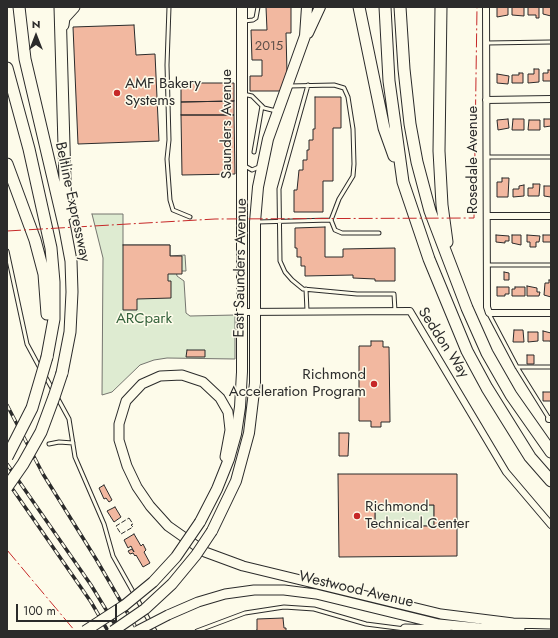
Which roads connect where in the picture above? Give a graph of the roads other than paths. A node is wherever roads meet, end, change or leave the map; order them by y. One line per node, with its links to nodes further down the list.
1 (19, 7): 40 (highway, Beltline Expressway)
2 (60, 7): 15 (highway)
3 (74, 7): 15 (highway)
4 (169, 7): 36 (lane)
5 (242, 7): 14 (main road, Saunders Avenue)
6 (258, 7): 14 (lane)
7 (307, 7): 16 (main road, East Saunders Avenue)
8 (320, 7): 16 (main road)
9 (385, 7): 33 (highway)
10 (400, 7): 43 (highway)
11 (486, 7): 18 (street, Rosedale Avenue)
12 (359, 9): 33 (highway)
13 (441, 12): 43 (highway)
14 (242, 21): 22 (main road, Saunders Avenue)
15 (61, 33): 40 (highway)
16 (306, 36): 21 (main road, East Saunders Avenue)
17 (551, 42): 18 (lane)
18 (486, 44): 24 (street, Rosedale Avenue)
19 (7, 68): 53 (highway, Beltline Expressway)
20 (308, 85): 21 (lane); 37 (lane); 38 (lane)
21 (287, 86): 26 (main road, East Saunders Avenue)
22 (242, 94): 25 (lane); 30 (main road, Saunders Avenue)
23 (551, 99): 24 (street)
24 (486, 100): 28 (street, Rosedale Avenue)
25 (262, 106): 26 (lane); 27 (lane)
26 (277, 112): 32 (main road, East Saunders Avenue)
27 (254, 152)
28 (486, 157): 29 (lane); 34 (street, Rosedale Avenue)
29 (551, 157)
30 (242, 163): 32 (lane); 48 (main road, Saunders Avenue)
31 (7, 164): 53 (highway)
32 (262, 166): 39 (main road, East Saunders Avenue)
33 (403, 182): 61 (highway)
34 (487, 216): 35 (street); 44 (street, Rosedale Avenue)
35 (551, 216)
36 (190, 217)
37 (331, 220): 38 (lane); 41 (lane)
38 (279, 221): 39 (lane); 46 (lane)
39 (255, 222): 49 (main road, East Saunders Avenue)
40 (65, 229): 62 (highway, Beltline Expressway, bridge)
41 (379, 233)
42 (7, 251): 57 (lane)
43 (449, 263): 59 (highway)
44 (487, 265): 45 (lane); 51 (street, Rosedale Avenue)
45 (551, 265)
46 (306, 289): 47 (lane); 50 (lane)
47 (395, 311): 50 (street, Seddon Way); 64 (street, Seddon Way)
48 (242, 312): 49 (street, Seddon Way); 63 (main road, Saunders Avenue)
49 (255, 312): 50 (street, Seddon Way); 71 (main road, East Saunders Avenue, bridge)
50 (307, 313)
51 (489, 313): 52 (street); 54 (lane)
52 (551, 313)
53 (47, 357): 60 (highway, Beltline Expressway, bridge)
54 (517, 367): 55 (lane); 56 (lane)
55 (551, 367)
56 (550, 419)
57 (73, 443): 58 (lane); 73 (lane)
58 (49, 444)
59 (551, 452)
60 (7, 457)
61 (551, 482)
62 (7, 487)
63 (217, 489): 65 (main road, Westwood Avenue); 70 (main road, Saunders Avenue, bridge)
64 (551, 525)
65 (404, 606): 66 (street); 67 (main road, Westwood Avenue)
66 (405, 616): 68 (main road, Westwood Avenue); 69 (street); 72 (main road, Westwood Avenue, bridge)
67 (548, 626): 68 (main road, Westwood Avenue)
68 (479, 628): 69 (main road)
69 (405, 630): 74 (lane)
70 (85, 631)
71 (113, 631)
72 (137, 631)
73 (155, 631)
74 (197, 631)

